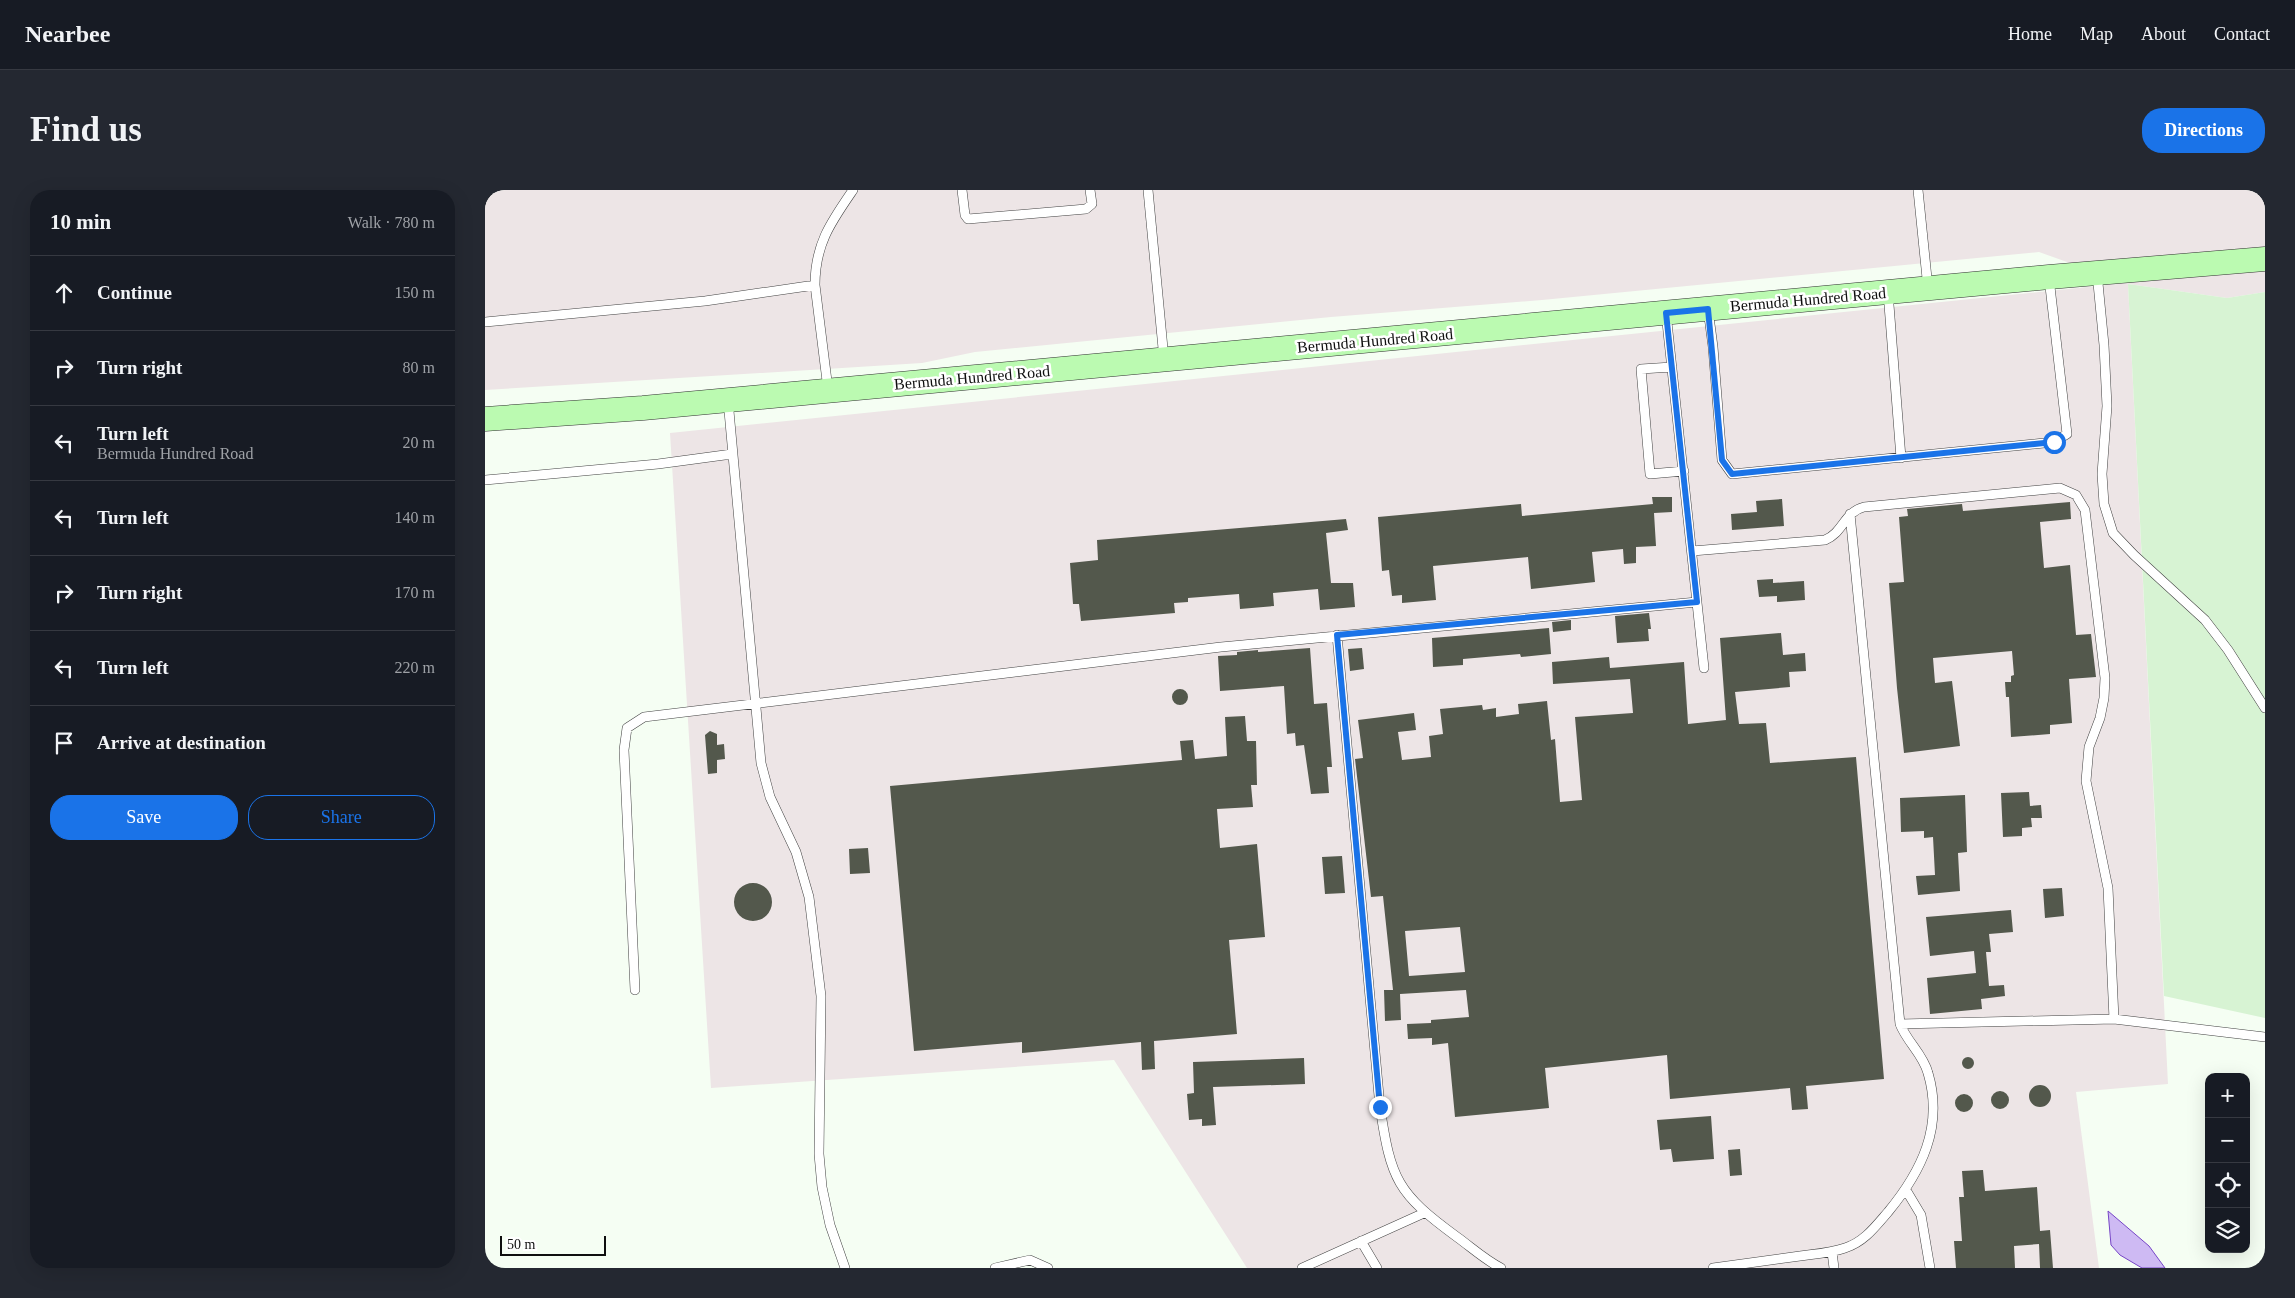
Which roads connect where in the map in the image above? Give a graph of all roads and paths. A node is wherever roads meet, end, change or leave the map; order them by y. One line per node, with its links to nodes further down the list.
1 (853, 190): 9 (lane)
2 (962, 190): 3 (lane)
3 (1090, 190)
4 (1148, 190): 15 (lane)
5 (1918, 190): 10 (lane)
6 (2265, 259): 7 (street, Bermuda Hundred Road)
7 (2097, 273): 8 (street, Bermuda Hundred Road); 30 (lane)
8 (2049, 277): 10 (street, Bermuda Hundred Road); 21 (lane)
9 (815, 285): 14 (lane); 17 (lane)
10 (1928, 288): 11 (street, Bermuda Hundred Road)
11 (1888, 292): 12 (street, Bermuda Hundred Road); 21 (lane)
12 (1708, 309): 13 (street, Bermuda Hundred Road); 21 (lane)
13 (1666, 313): 15 (street, Bermuda Hundred Road); 16 (lane)
14 (485, 322)
15 (1164, 359): 17 (street, Bermuda Hundred Road)
16 (1672, 366): 22 (lane); 22 (lane)
17 (829, 390): 18 (street, Bermuda Hundred Road)
18 (728, 400): 19 (street, Bermuda Hundred Road); 20 (lane)
19 (485, 419)
20 (733, 454): 23 (lane); 29 (lane)
21 (1901, 458)
22 (1684, 471): 25 (lane)
23 (485, 480)
24 (1850, 514): 25 (lane); 32 (lane); 33 (lane)
25 (1692, 551): 26 (lane)
26 (1697, 602): 27 (lane); 28 (lane)
27 (1337, 635): 29 (lane); 36 (lane)
28 (1704, 668)
29 (756, 703): 31 (lane); 39 (lane)
30 (2265, 708)
31 (635, 990)
32 (2114, 1019): 33 (lane); 34 (lane)
33 (1900, 1024): 35 (lane)
34 (2265, 1037)
35 (1905, 1190): 38 (lane); 47 (lane)
36 (1424, 1213): 37 (lane); 44 (lane)
37 (1361, 1241): 42 (lane); 43 (lane)
38 (1832, 1252): 45 (lane); 46 (lane)
39 (845, 1268)
40 (995, 1268): 41 (lane)
41 (1048, 1268)
42 (1302, 1268)
43 (1377, 1268)
44 (1501, 1268)
45 (1713, 1268)
46 (1834, 1268)
47 (1931, 1268)

